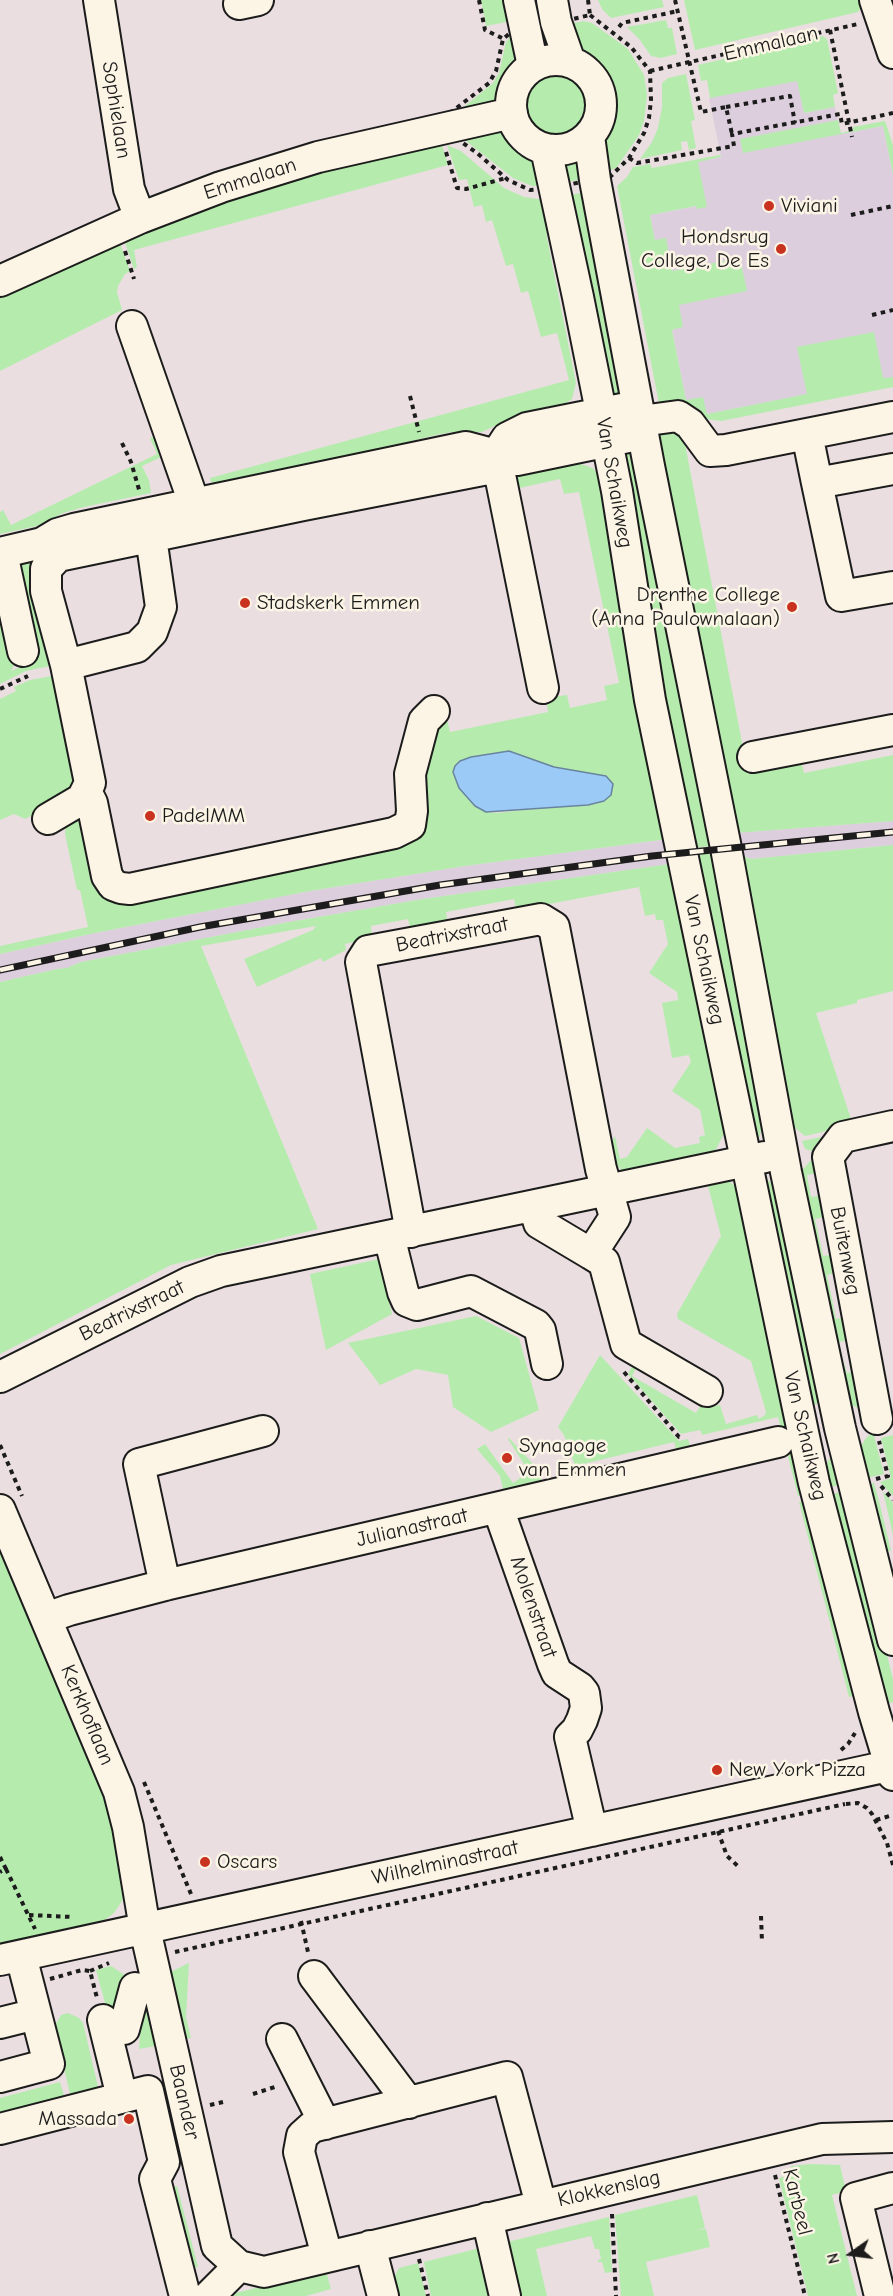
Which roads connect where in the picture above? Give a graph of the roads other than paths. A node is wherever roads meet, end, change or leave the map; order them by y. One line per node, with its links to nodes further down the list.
1 (99, 0): 11 (street, Sophielaan)
2 (519, 0): 7 (street)
3 (552, 0): 6 (street)
4 (883, 13): 5 (street)
5 (893, 54)
6 (570, 62): 7 (street); 9 (street)
7 (532, 66): 8 (street)
8 (512, 113): 10 (street); 11 (street, Emmalaan)
9 (589, 136): 10 (street); 16 (street, Van Schaikweg)
10 (546, 149): 14 (street, Van Schaikweg)
11 (140, 218): 12 (street, Emmalaan)
12 (0, 281)
13 (132, 326): 22 (street)
14 (601, 412): 16 (street); 18 (street, Van Schaikweg); 19 (street)
15 (893, 417): 17 (street)
16 (641, 421): 17 (street); 18 (street); 35 (street, Van Schaikweg)
17 (807, 434): 21 (street)
18 (608, 442): 19 (street); 36 (street, Van Schaikweg)
19 (497, 461): 22 (street); 23 (street); 28 (street)
20 (893, 469): 21 (street)
21 (817, 483): 25 (street)
22 (194, 503): 24 (street)
23 (151, 537): 27 (street); 27 (street)
24 (1, 553): 26 (street)
25 (893, 587)
26 (23, 651)
27 (66, 665): 32 (street)
28 (543, 688)
29 (434, 711): 32 (street)
30 (893, 730): 31 (street)
31 (753, 757)
32 (86, 791): 33 (street)
33 (48, 819)
34 (893, 1126): 44 (street, Buitenweg)
35 (782, 1153): 36 (street, Beatrixstraat); 45 (street, Van Schaikweg)
36 (745, 1160): 37 (street, Beatrixstraat); 47 (street, Van Schaikweg)
37 (608, 1189): 38 (street, Beatrixstraat); 39 (street, Beatrixstraat); 40 (street, Beatrixstraat)
38 (534, 1206): 39 (street, Beatrixstraat); 40 (street)
39 (400, 1234): 41 (street); 42 (street, Beatrixstraat)
40 (591, 1254): 43 (street)
41 (547, 1364)
42 (0, 1377)
43 (707, 1391)
44 (885, 1417): 45 (street)
45 (840, 1428): 47 (street); 52 (street, Van Schaikweg)
46 (263, 1431): 50 (street)
47 (791, 1439): 48 (street, Julianastraat); 53 (street, Van Schaikweg)
48 (498, 1508): 50 (street, Julianastraat); 54 (street, Molenstraat)
49 (0, 1510): 51 (street, Kerkhoflaan)
50 (165, 1585): 51 (street, Julianastraat)
51 (46, 1618): 55 (street, Kerkhoflaan)
52 (893, 1640)
53 (892, 1768): 54 (street, Wilhelminastraat)
54 (592, 1831): 55 (street, Wilhelminastraat)
55 (149, 1943): 56 (street, Wilhelminastraat); 73 (street, Baander)
56 (30, 1966): 59 (street)
57 (314, 1976): 64 (street)
58 (135, 1988): 63 (street, Baander)
59 (36, 2014): 60 (street); 62 (street)
60 (0, 2023)
61 (282, 2039): 65 (street)
62 (0, 2077)
63 (137, 2091): 66 (street); 74 (street, Baander)
64 (409, 2103): 65 (street); 69 (street)
65 (319, 2126): 72 (street)
66 (0, 2129)
67 (893, 2138): 69 (street, Klokkenslag)
68 (893, 2188): 78 (street)
69 (541, 2205): 70 (street, Klokkenslag)
70 (487, 2218): 71 (street, Klokkenslag); 77 (street)
71 (370, 2246): 72 (street, Klokkenslag); 76 (street)
72 (327, 2256): 73 (street, Klokkenslag)
73 (238, 2266): 75 (street)
74 (185, 2296)
75 (209, 2296)
76 (383, 2296)
77 (505, 2296)
78 (880, 2296)

